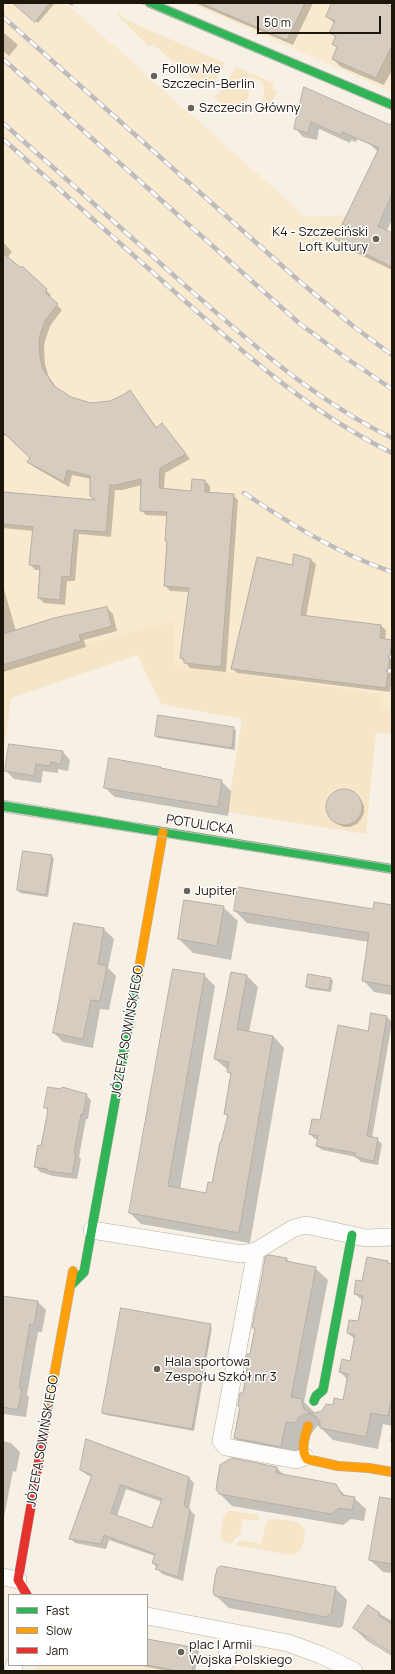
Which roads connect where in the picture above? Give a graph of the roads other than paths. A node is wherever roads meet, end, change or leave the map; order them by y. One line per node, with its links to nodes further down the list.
1 (150, 3): 2 (street)
2 (392, 105)
3 (3, 806): 4 (street, POTULICKA)
4 (163, 832): 5 (street, POTULICKA); 6 (street, JÓZEFA SOWIŃSKIEGO)
5 (392, 869)
6 (92, 1230): 9 (street); 10 (street); 12 (street, JÓZEFA SOWIŃSKIEGO)
7 (352, 1235): 8 (street); 10 (street); 13 (street)
8 (392, 1237)
9 (79, 1241)
10 (256, 1251): 15 (street)
11 (75, 1263): 12 (street, JÓZEFA SOWIŃSKIEGO)
12 (71, 1285): 17 (street, JÓZEFA SOWIŃSKIEGO)
13 (314, 1401)
14 (308, 1426): 15 (street)
15 (305, 1457): 16 (street)
16 (392, 1472)
17 (22, 1588)
18 (148, 1616): 19 (street)
19 (230, 1633): 20 (street); 21 (street)
20 (218, 1671)
21 (354, 1671)

